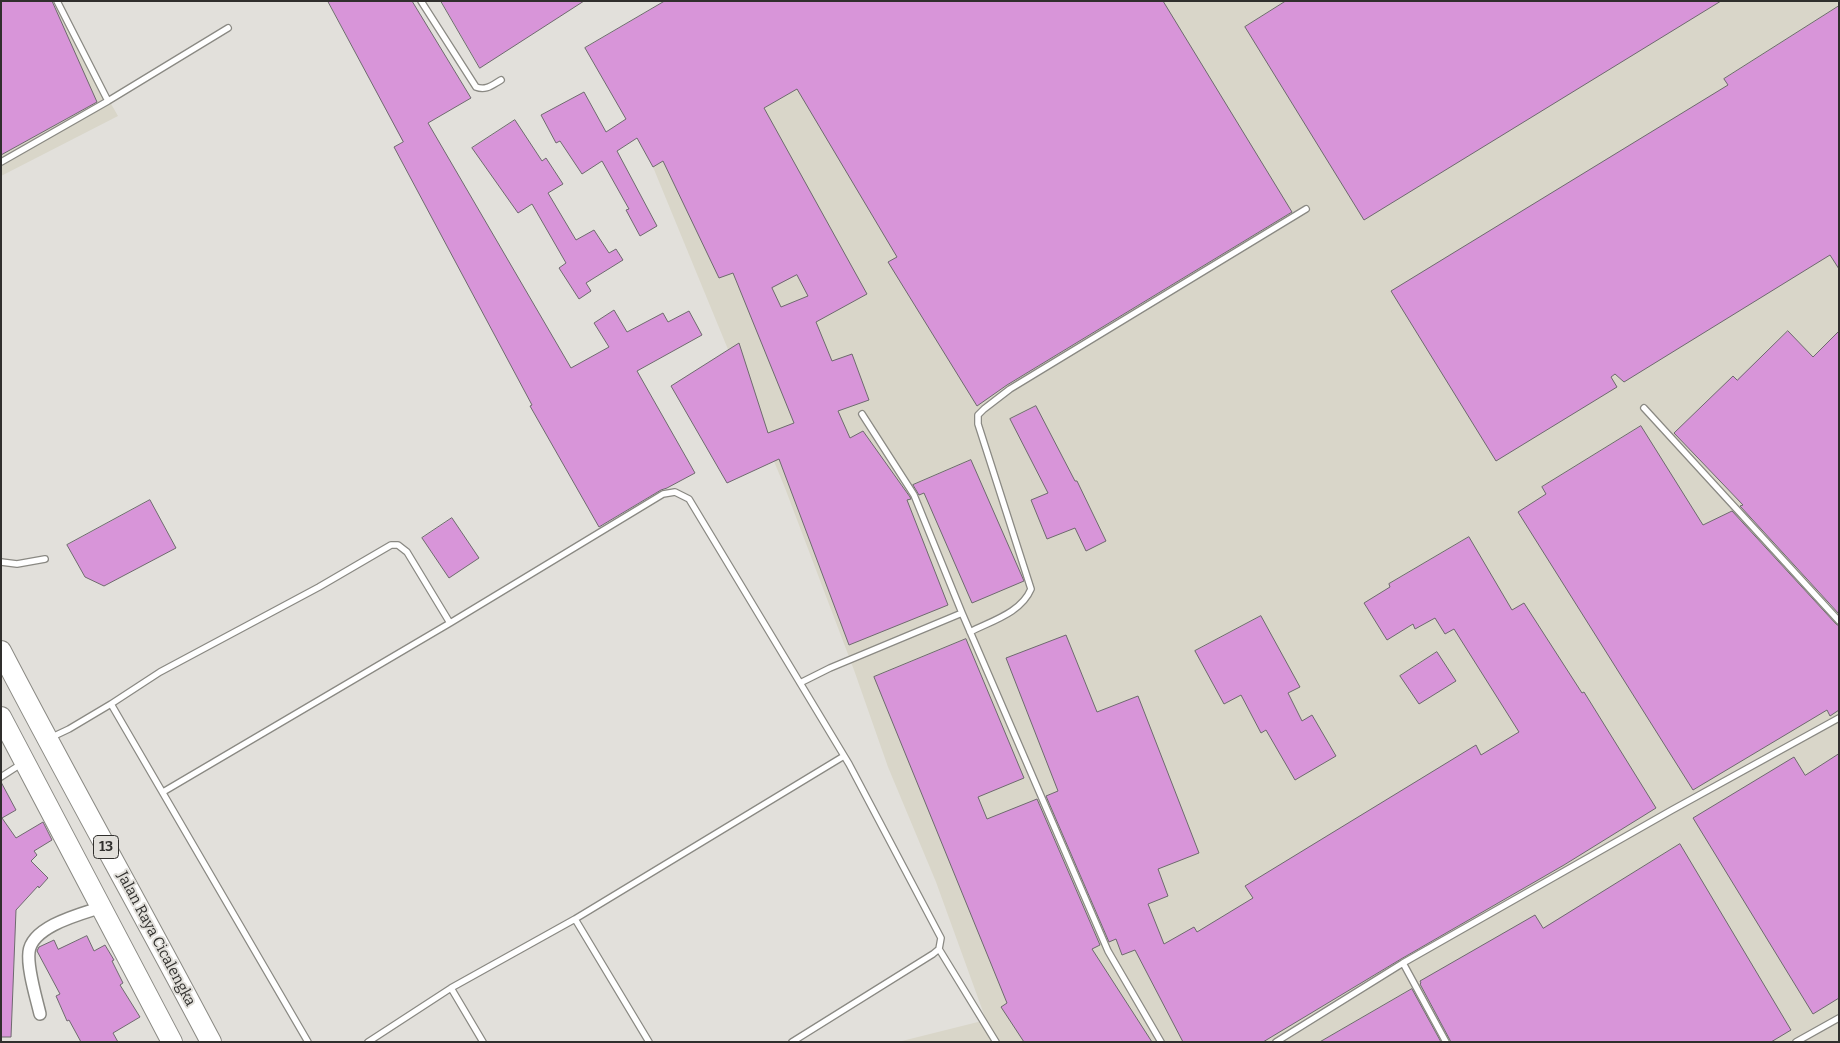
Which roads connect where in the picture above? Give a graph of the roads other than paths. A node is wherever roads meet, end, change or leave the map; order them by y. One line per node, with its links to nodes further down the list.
1 (57, 1): 5 (lane)
2 (421, 1): 4 (lane)
3 (228, 28): 5 (lane)
4 (501, 80)
5 (108, 101): 6 (lane)
6 (1, 162)
7 (1306, 209): 15 (lane)
8 (1644, 408): 13 (lane)
9 (862, 414): 12 (lane)
10 (45, 559): 11 (lane)
11 (1, 562)
12 (962, 613): 15 (lane); 17 (lane)
13 (1839, 621)
14 (450, 623): 17 (lane); 18 (lane); 25 (lane)
15 (970, 632): 41 (lane)
16 (1, 651): 21 (highway, Jalan Raya Cicalengka / 13)
17 (800, 683): 22 (lane)
18 (111, 704): 21 (lane); 25 (lane)
19 (1, 716): 23 (highway, 13)
20 (1839, 718): 29 (lane)
21 (47, 739): 34 (highway, Jalan Raya Cicalengka / 13)
22 (844, 756): 27 (lane); 28 (lane)
23 (25, 762): 24 (lane); 26 (highway, 13)
24 (1, 777)
25 (163, 792): 35 (lane)
26 (102, 907): 31 (street); 33 (highway, 13)
27 (575, 919): 30 (lane); 38 (lane)
28 (939, 949): 39 (lane); 40 (lane)
29 (1403, 963): 42 (lane); 43 (lane)
30 (451, 988): 36 (lane); 37 (lane)
31 (40, 1014)
32 (1839, 1018): 44 (lane)
33 (172, 1042)
34 (211, 1042)
35 (308, 1042)
36 (368, 1042)
37 (482, 1042)
38 (649, 1042)
39 (792, 1042)
40 (996, 1042)
41 (1161, 1042)
42 (1276, 1042)
43 (1446, 1042)
44 (1796, 1042)

